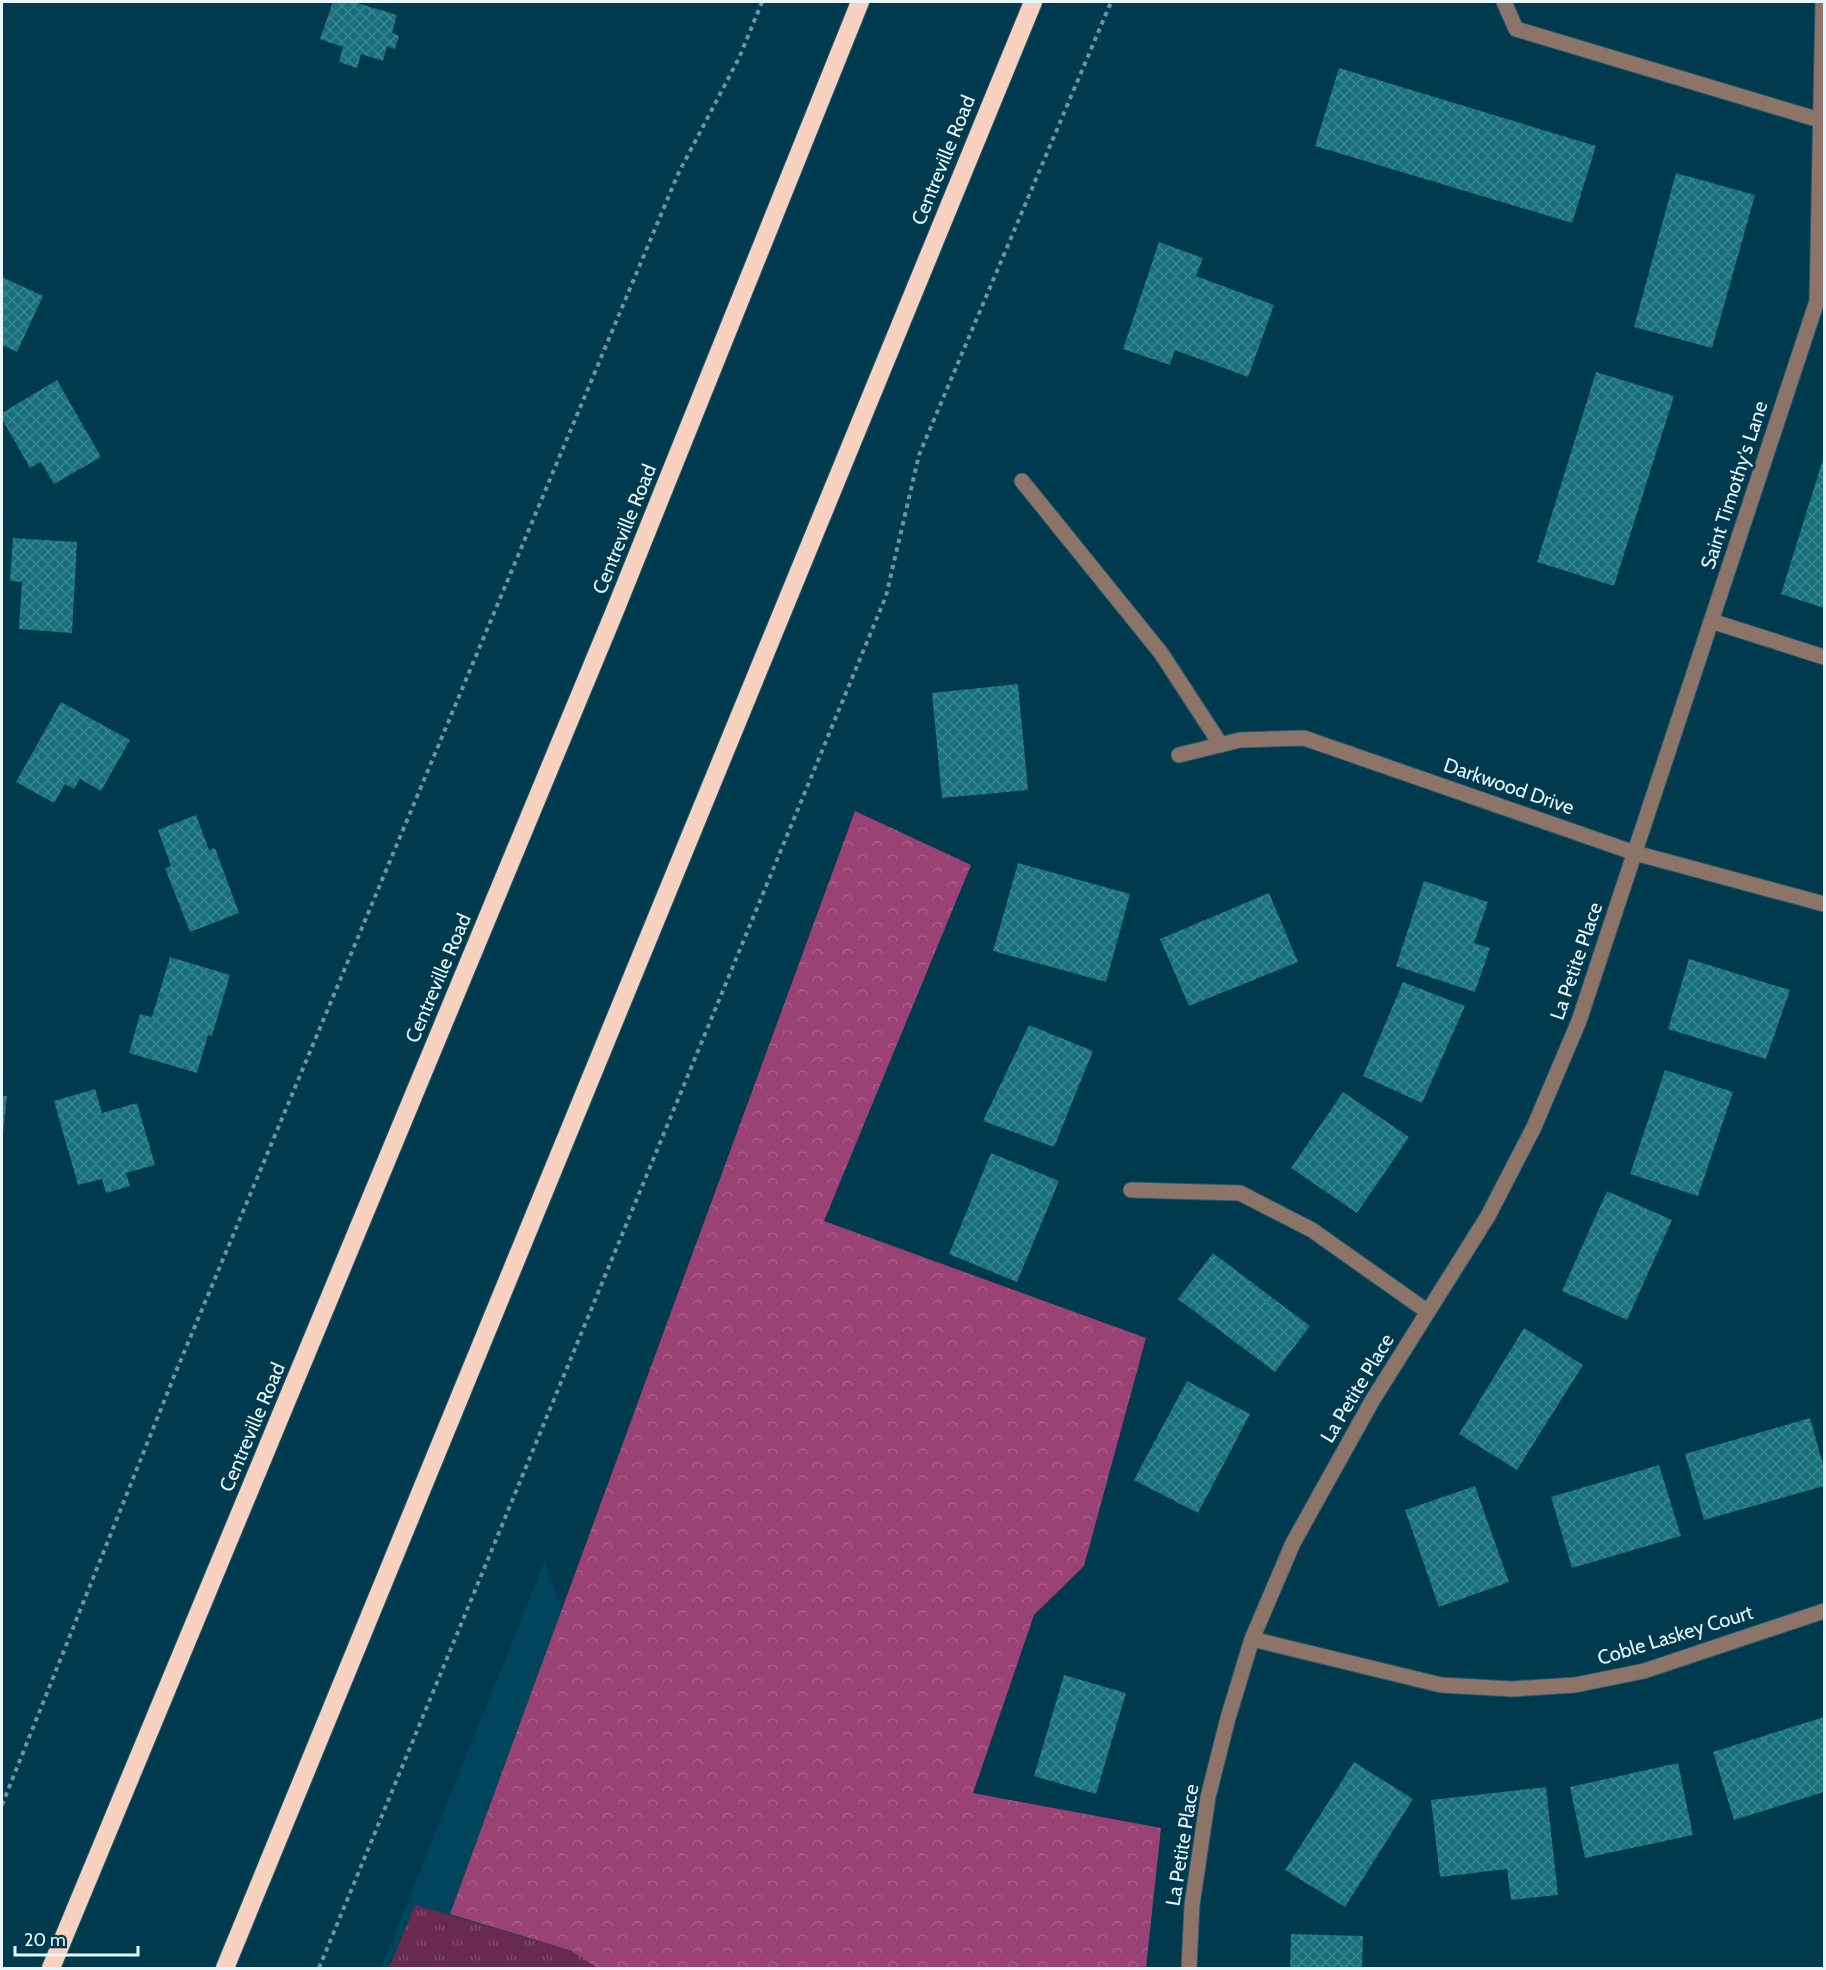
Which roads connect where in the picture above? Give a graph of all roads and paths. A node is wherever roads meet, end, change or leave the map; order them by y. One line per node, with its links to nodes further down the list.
1 (762, 2): 19 (path)
2 (860, 2): 20 (highway, Centreville Road)
3 (1033, 2): 21 (highway, Centreville Road)
4 (1111, 2): 22 (path)
5 (1504, 2): 7 (street)
6 (1823, 2): 7 (street, Saint Timothy's Lane)
7 (1823, 121): 9 (street, Saint Timothy's Lane)
8 (1022, 481): 11 (street)
9 (1711, 621): 10 (street); 13 (street, Saint Timothy's Lane)
10 (1824, 657)
11 (1221, 745): 12 (street, Darkwood Drive); 13 (street, Darkwood Drive)
12 (1179, 755)
13 (1635, 853): 14 (street, Darkwood Drive); 16 (street, La Petite Place)
14 (1824, 904)
15 (1131, 1190): 16 (street)
16 (1428, 1312): 18 (street, La Petite Place)
17 (1824, 1611): 18 (street, Coble Laskey Court)
18 (1252, 1639): 23 (street, La Petite Place)
19 (2, 1805)
20 (51, 1968)
21 (225, 1968)
22 (319, 1968)
23 (1189, 1968)

